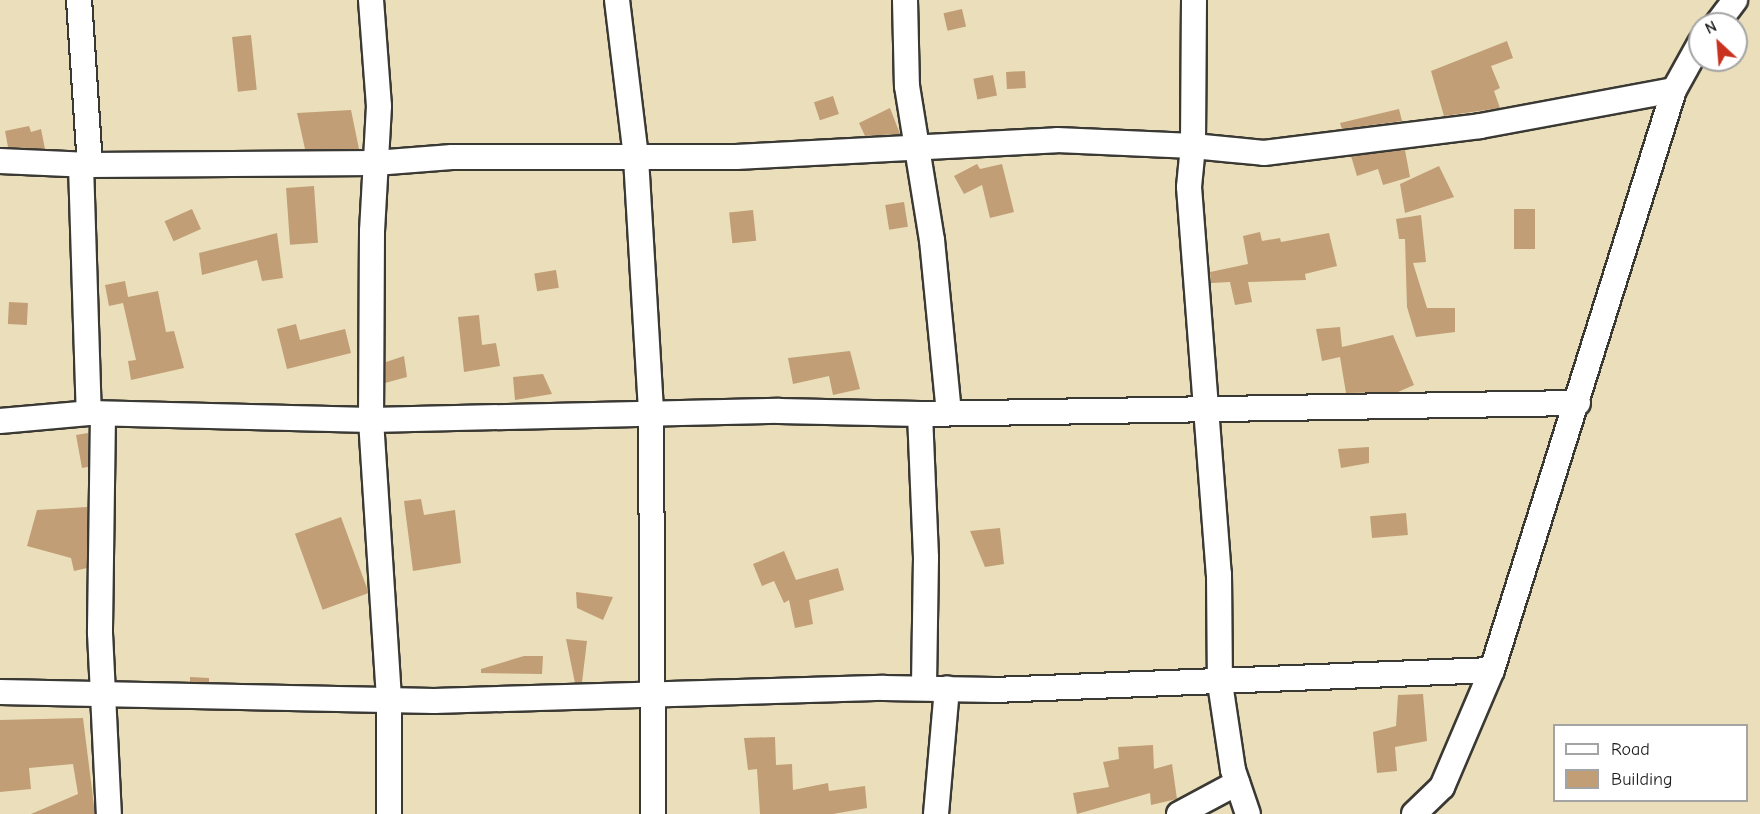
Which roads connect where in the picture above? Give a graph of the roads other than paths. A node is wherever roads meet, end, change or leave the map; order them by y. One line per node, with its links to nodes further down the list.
1 (79, 0): 13 (street)
2 (371, 0): 12 (street)
3 (616, 0): 10 (street)
4 (905, 0): 9 (street)
5 (1194, 0): 8 (street)
6 (1688, 65): 7 (street)
7 (1674, 90): 8 (street); 14 (street)
8 (1193, 146): 9 (street); 15 (street)
9 (917, 148): 10 (street); 16 (street)
10 (636, 158): 12 (street); 18 (street)
11 (0, 161): 13 (street)
12 (375, 163): 13 (street); 20 (street)
13 (86, 165): 17 (street)
14 (1578, 403): 15 (street); 22 (street)
15 (1203, 407): 16 (street); 23 (street)
16 (949, 412): 19 (street)
17 (96, 414): 20 (street); 21 (street); 27 (street)
18 (651, 414): 19 (street); 20 (street); 26 (street)
19 (920, 414): 24 (street)
20 (370, 420): 28 (street)
21 (0, 421)
22 (1492, 670): 23 (street); 36 (street)
23 (1220, 683): 24 (street); 29 (street)
24 (935, 688): 26 (street); 33 (street)
25 (0, 693): 27 (street)
26 (652, 693): 28 (street); 32 (street)
27 (102, 695): 28 (street); 30 (street)
28 (389, 701): 31 (street)
29 (1237, 783): 34 (street); 35 (street)
30 (109, 814)
31 (389, 814)
32 (653, 814)
33 (936, 814)
34 (1179, 814)
35 (1248, 814)
36 (1414, 814)

